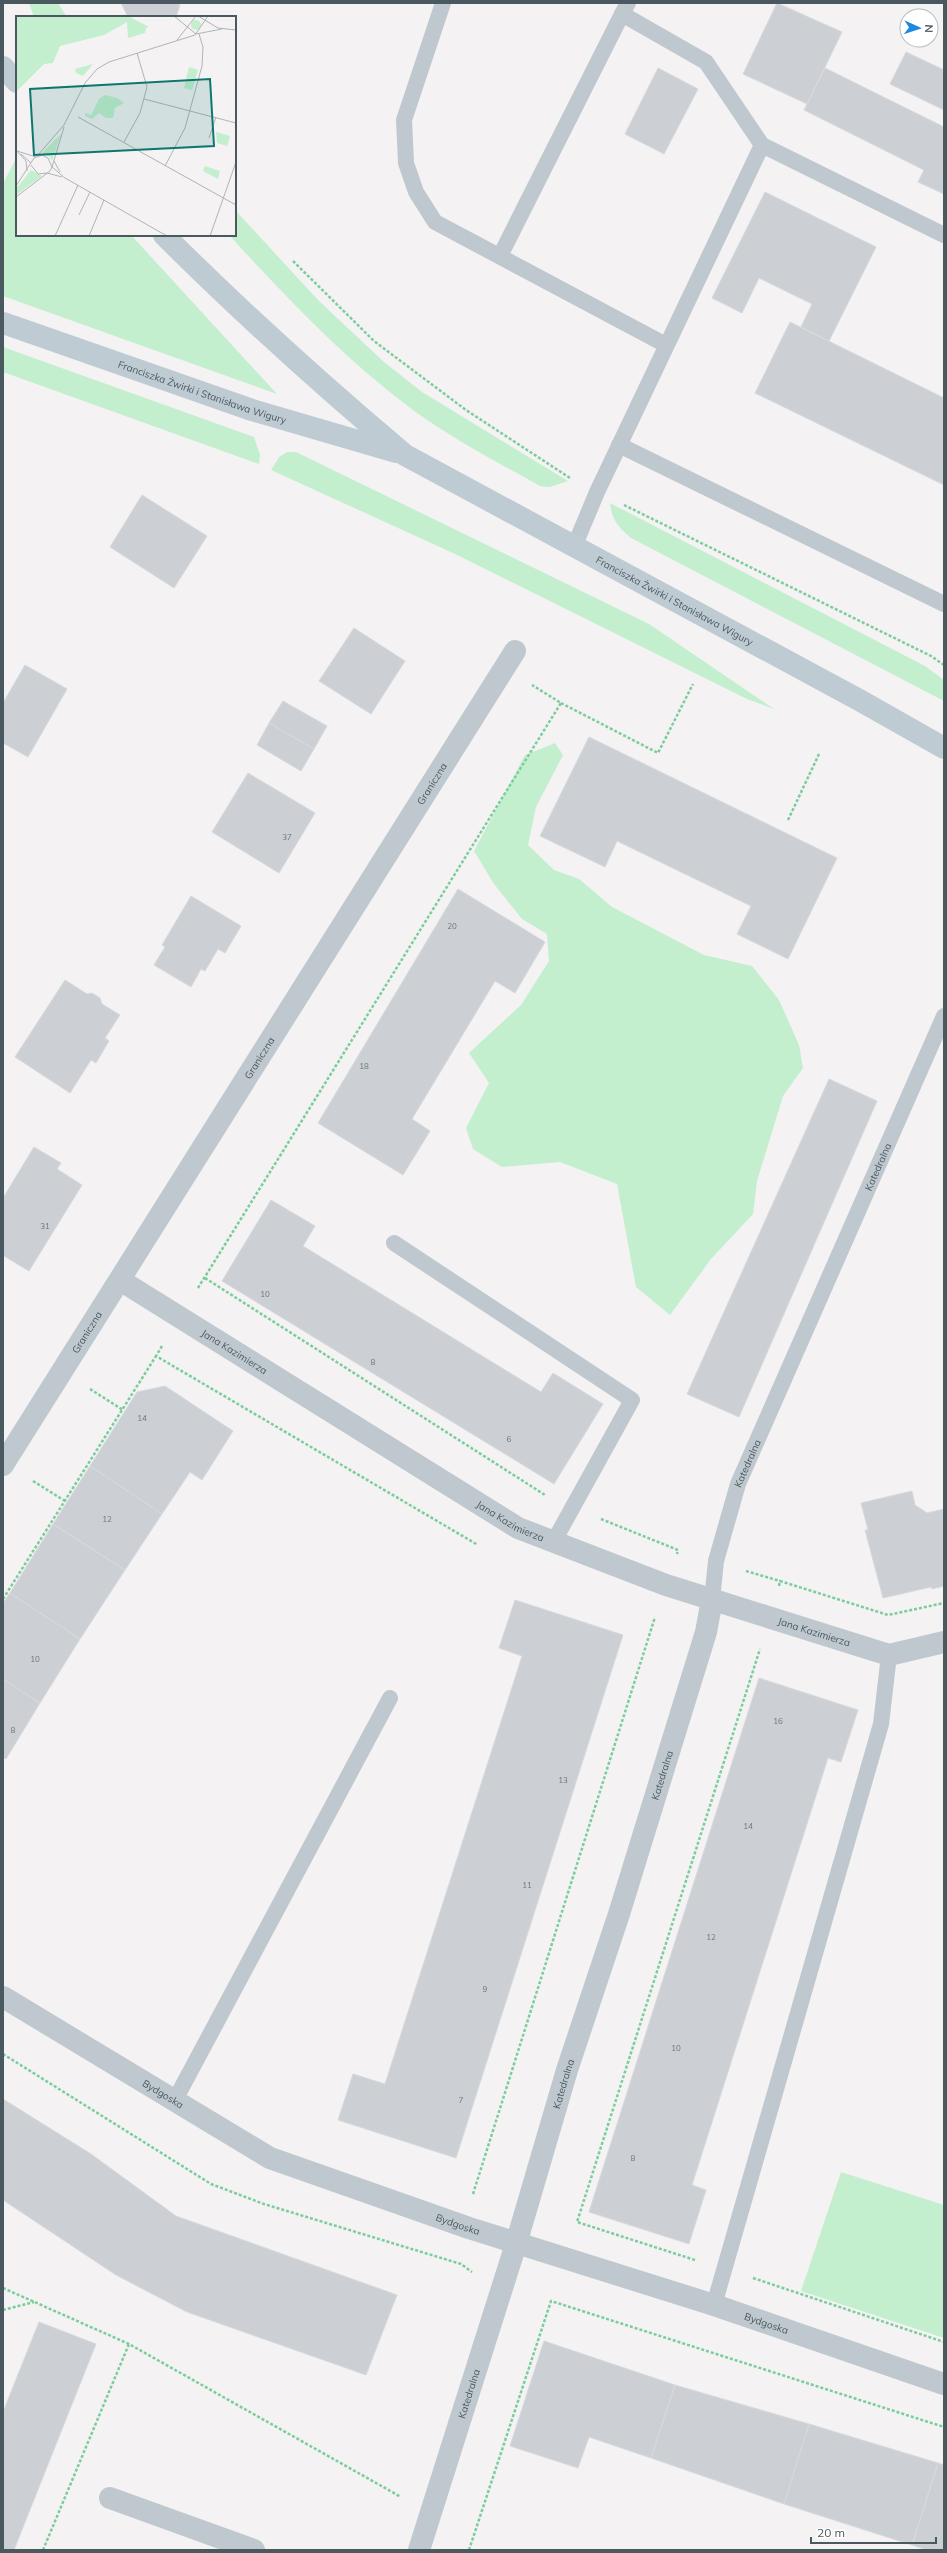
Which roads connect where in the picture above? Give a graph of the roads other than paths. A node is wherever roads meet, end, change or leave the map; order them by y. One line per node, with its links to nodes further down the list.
1 (444, 3): 8 (lane)
2 (625, 8): 5 (lane); 8 (lane)
3 (3, 67): 4 (street)
4 (16, 81)
5 (762, 145): 6 (lane); 10 (lane)
6 (944, 235)
7 (165, 236): 12 (street, Franciszka Żwirki i Stanisława Wigury)
8 (500, 256): 10 (lane)
9 (3, 323): 12 (street, Franciszka Żwirki i Stanisława Wigury)
10 (666, 345): 11 (lane)
11 (619, 445): 13 (lane); 14 (lane)
12 (405, 455): 13 (street, Franciszka Żwirki i Stanisława Wigury)
13 (574, 547): 16 (street, Franciszka Żwirki i Stanisława Wigury)
14 (944, 604)
15 (515, 651): 19 (street, Graniczna)
16 (944, 748)
17 (944, 1016): 22 (lane, Katedralna)
18 (394, 1243): 21 (lane)
19 (120, 1280): 20 (street, Graniczna); 21 (street, Jana Kazimierza)
20 (3, 1465)
21 (554, 1541): 22 (street, Jana Kazimierza)
22 (712, 1600): 24 (street, Jana Kazimierza); 28 (street, Katedralna)
23 (944, 1642): 24 (street)
24 (890, 1655): 29 (lane)
25 (390, 1698): 27 (lane)
26 (3, 1997): 27 (street, Bydgoska)
27 (175, 2100): 28 (street, Bydgoska)
28 (516, 2244): 29 (street, Bydgoska); 33 (street, Katedralna)
29 (714, 2305): 30 (street, Bydgoska)
30 (944, 2384)
31 (110, 2498): 32 (street)
32 (254, 2550)
33 (419, 2550)

